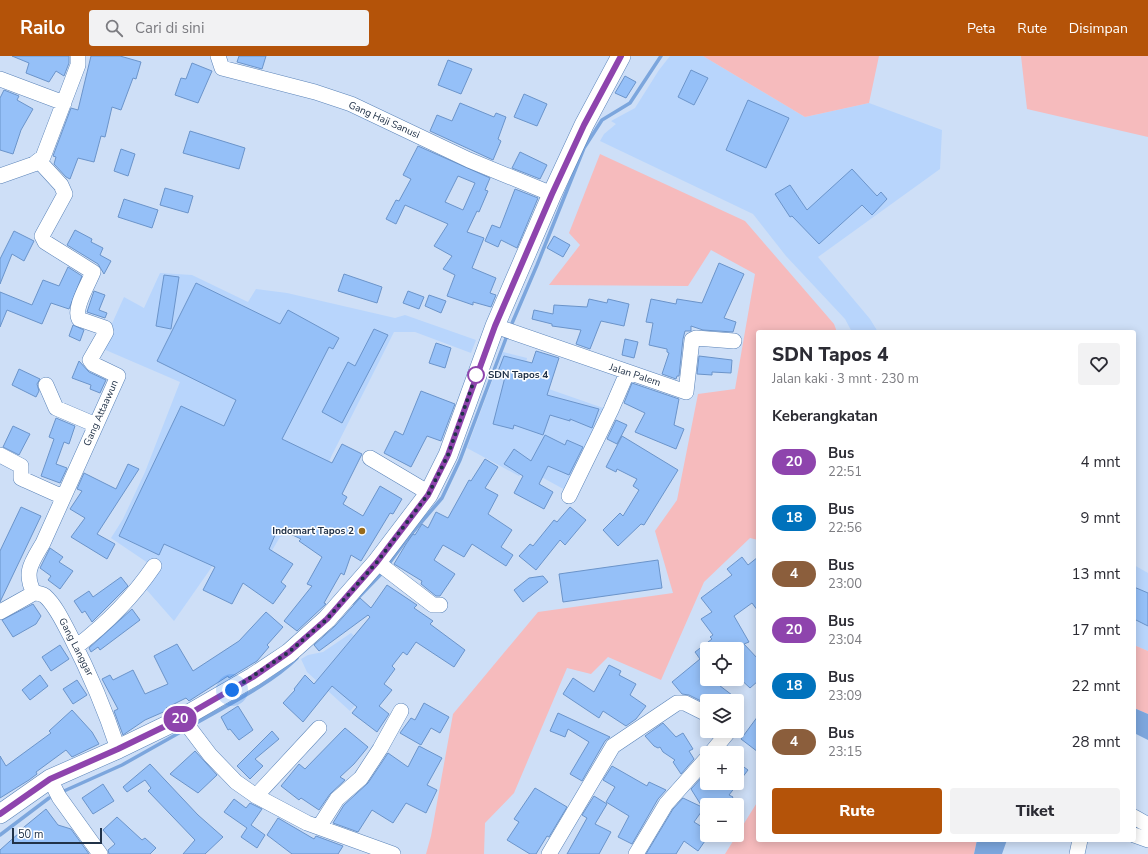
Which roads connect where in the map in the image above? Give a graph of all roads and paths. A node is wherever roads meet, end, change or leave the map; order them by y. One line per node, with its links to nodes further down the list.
1 (78, 56): 5 (street)
2 (218, 56): 8 (street, Gang Haji Sanusi)
3 (621, 56): 8 (main road)
4 (0, 79): 5 (street)
5 (64, 103): 6 (street)
6 (39, 161): 7 (street); 13 (street, Gang Attaawun)
7 (0, 176)
8 (552, 194): 9 (main road)
9 (504, 329): 11 (street, Jalan Palem); 16 (main road)
10 (734, 341): 11 (street, Jalan Palem)
11 (627, 373): 17 (street)
12 (46, 385): 13 (street)
13 (96, 425): 18 (street, Gang Attaawun)
14 (0, 455): 18 (street)
15 (370, 458): 16 (street)
16 (429, 493): 20 (main road)
17 (569, 496)
18 (63, 497): 21 (street, Gang Attaawun)
19 (154, 566): 24 (street)
20 (384, 567): 22 (street); 27 (main road)
21 (34, 593): 23 (street); 24 (street, Gang Langgar)
22 (440, 605)
23 (0, 612)
24 (76, 647): 31 (street, Gang Langgar)
25 (700, 710): 44 (street)
26 (401, 711): 38 (street)
27 (186, 723): 31 (main road); 34 (street)
28 (319, 728): 34 (street)
29 (723, 738): 30 (street)
30 (717, 746)
31 (118, 749): 33 (main road)
32 (700, 766): 45 (street)
33 (50, 779): 35 (main road); 42 (street)
34 (256, 796): 38 (street)
35 (0, 814)
36 (1136, 817): 37 (street)
37 (1148, 826)
38 (318, 827): 43 (street)
39 (1136, 836): 40 (street)
40 (1148, 840)
41 (1080, 842): 46 (street)
42 (100, 854)
43 (393, 854)
44 (549, 854)
45 (636, 854)
46 (1077, 854)

